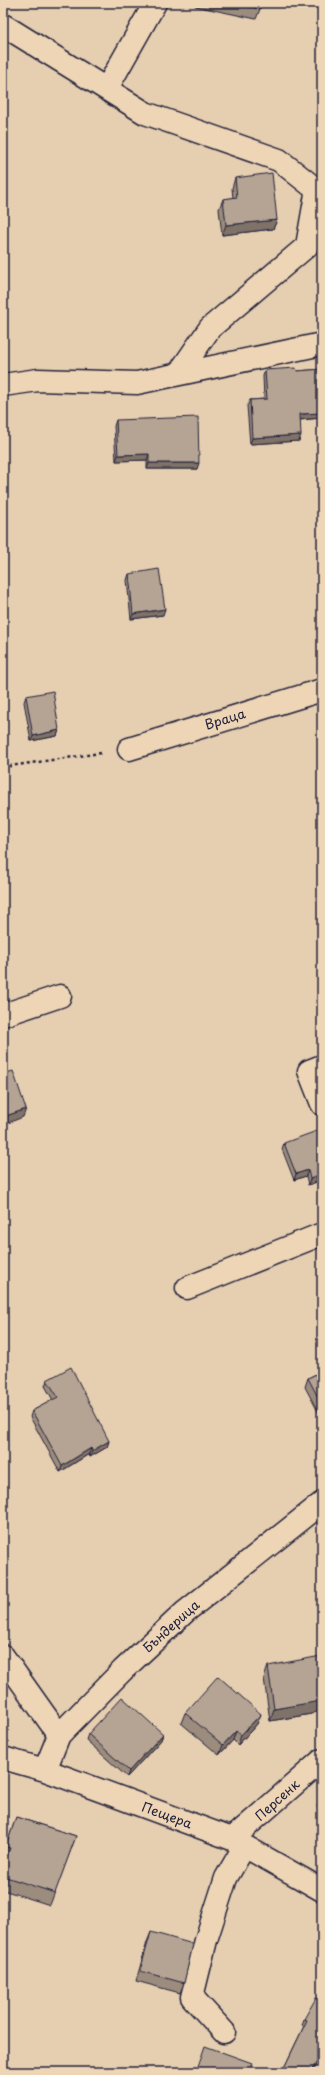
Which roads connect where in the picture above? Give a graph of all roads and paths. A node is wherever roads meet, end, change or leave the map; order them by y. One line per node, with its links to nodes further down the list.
1 (155, 3): 3 (street)
2 (3, 25): 3 (street)
3 (107, 88): 4 (street)
4 (319, 191): 6 (street)
5 (322, 344): 6 (street)
6 (179, 373): 7 (street)
7 (3, 385)
8 (322, 690): 9 (street, Враца)
9 (129, 749): 10 (path)
10 (3, 767)
11 (60, 996): 12 (street)
12 (3, 1015)
13 (322, 1066): 14 (street)
14 (322, 1104)
15 (322, 1234): 16 (street)
16 (187, 1288)
17 (322, 1503): 19 (street, Бъндерица)
18 (3, 1656): 19 (street)
19 (59, 1735): 22 (street, Бъндерица)
20 (3, 1758): 22 (street, Пещера)
21 (322, 1760): 23 (street, Персенк)
22 (45, 1770): 23 (street, Пещера)
23 (238, 1843): 24 (street, Пещера); 25 (street, Персенк)
24 (322, 1890)
25 (224, 2032)

